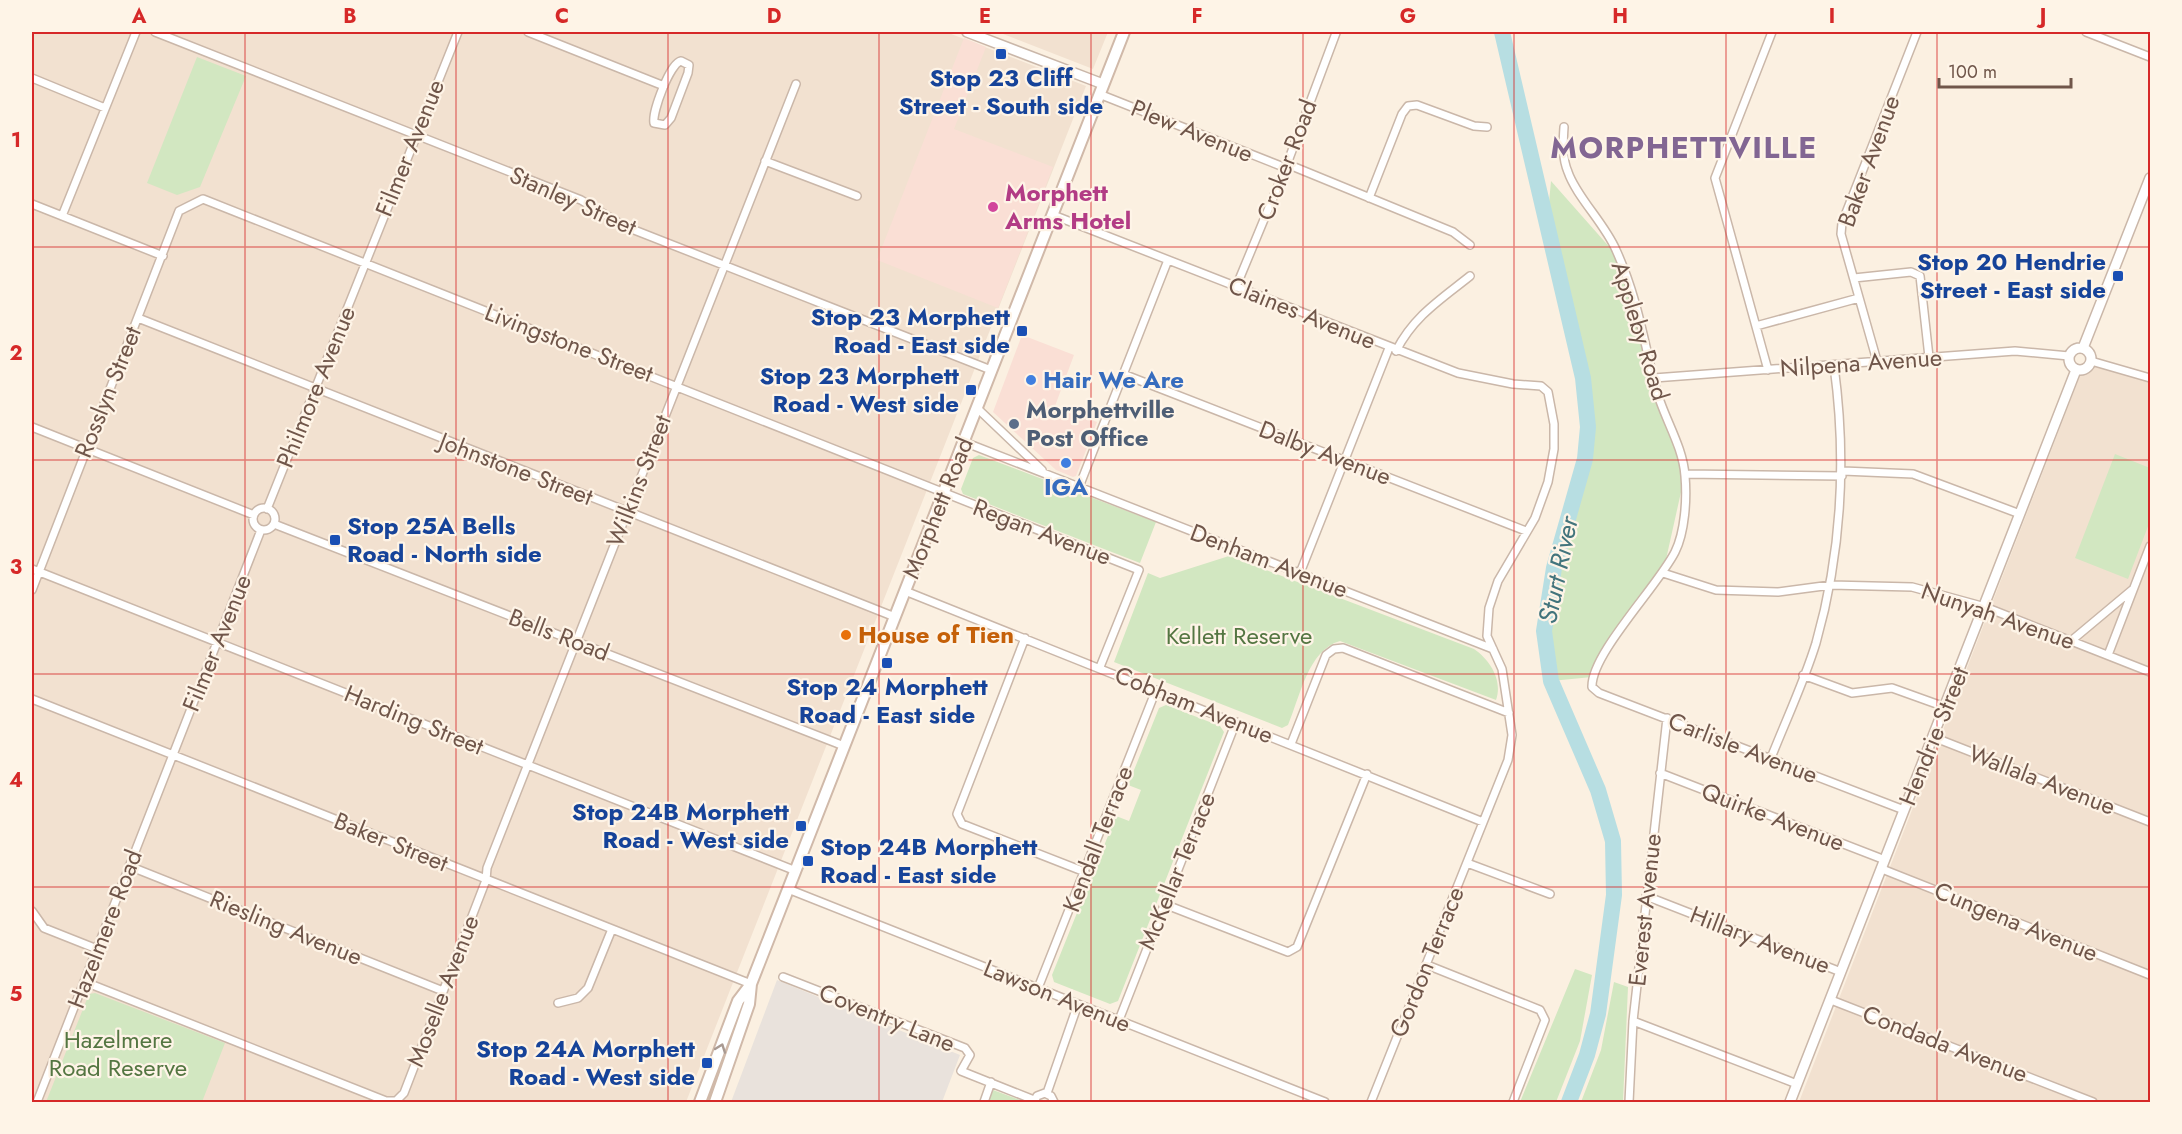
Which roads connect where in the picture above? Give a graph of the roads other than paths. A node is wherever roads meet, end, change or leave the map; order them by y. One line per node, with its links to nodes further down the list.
1 (136, 32): 16 (street)
2 (155, 32): 19 (street, Stanley Street)
3 (458, 32): 19 (street, Filmer Avenue)
4 (528, 32): 14 (street)
5 (967, 32): 15 (street)
6 (1124, 32): 15 (main road, Morphett Road)
7 (1772, 32): 39 (street)
8 (1917, 32): 35 (street, Baker Avenue)
9 (2086, 32): 11 (street)
10 (1336, 33): 21 (street, Croker Road)
11 (2151, 57)
12 (32, 78): 16 (street)
13 (796, 84): 20 (street, Wilkins Street)
14 (664, 86): 14 (street)
15 (1101, 89): 21 (street, Plew Avenue); 27 (main road, Morphett Road)
16 (105, 108): 28 (street)
17 (1487, 127): 24 (street)
18 (1564, 127): 51 (street, Appleby Road)
19 (415, 134): 32 (street, Filmer Avenue); 33 (street, Stanley Street)
20 (765, 161): 23 (street); 33 (street, Wilkins Street)
21 (1286, 166): 24 (street, Plew Avenue); 36 (street, Croker Road)
22 (2151, 178): 40 (street)
23 (857, 196)
24 (1369, 198): 29 (street, Plew Avenue)
25 (193, 202): 30 (street, Rosslyn Street); 32 (street, Livingstone Street)
26 (32, 204): 28 (street)
27 (1053, 215): 31 (street, Claines Avenue); 47 (main road, Morphett Road)
28 (62, 216): 30 (street)
29 (1470, 245)
30 (163, 256): 38 (street, Rosslyn Street)
31 (1168, 260): 36 (street, Claines Avenue); 50 (street)
32 (363, 264): 53 (street, Livingstone Street); 54 (street, Philmore Avenue)
33 (724, 265): 47 (street, Stanley Street); 53 (street, Wilkins Street)
34 (1470, 276): 41 (street)
35 (1854, 278): 37 (street, Baker Avenue); 43 (street)
36 (1236, 287): 41 (street, Claines Avenue)
37 (1859, 298): 39 (street); 44 (street, Baker Avenue)
38 (138, 318): 54 (street, Johnstone Street); 59 (street, Rosslyn Street)
39 (1756, 326): 48 (street)
40 (2083, 348): 42 (street); 45 (street)
41 (1393, 349): 55 (street, Claines Avenue); 60 (street)
42 (2069, 356): 43 (street, Nilpena Avenue); 49 (street)
43 (1929, 357): 44 (street, Nilpena Avenue)
44 (1877, 361): 46 (street, Nilpena Avenue)
45 (2091, 361): 49 (street); 52 (street)
46 (1834, 366): 48 (street, Nilpena Avenue); 61 (street)
47 (991, 370): 56 (main road, Morphett Road)
48 (1768, 370): 51 (street, Nilpena Avenue)
49 (2076, 370): 68 (street, Hendrie Street)
50 (1123, 374): 60 (street, Dalby Avenue); 64 (street)
51 (1654, 378): 63 (street, Appleby Road)
52 (2151, 378)
53 (677, 385): 65 (street, Livingstone Street); 67 (street, Wilkins Street)
54 (315, 390): 66 (street, Philmore Avenue); 67 (street, Johnstone Street)
55 (1550, 399): 72 (street, Gordon Terrace)
56 (977, 408): 58 (main road, Morphett Road); 62 (street, Denham Avenue)
57 (32, 427): 59 (street)
58 (964, 442): 62 (street, Denham Avenue); 65 (main road, Morphett Road)
59 (85, 449): 69 (street); 74 (street, Rosslyn Street)
60 (1345, 461): 72 (street, Dalby Avenue); 75 (street)
61 (1843, 473): 63 (street); 68 (street); 77 (street)
62 (1046, 474): 64 (street, Denham Avenue)
63 (1685, 474): 76 (street, Appleby Road)
64 (1079, 487): 75 (street, Denham Avenue)
65 (944, 494): 80 (main road, Morphett Road); 89 (street, Regan Avenue)
66 (267, 509): 69 (street); 70 (street)
67 (628, 513): 82 (street, Johnstone Street); 86 (street, Wilkins Street)
68 (2020, 514): 81 (street, Hendrie Street)
69 (254, 515): 71 (street)
70 (274, 524): 71 (street); 86 (street, Bells Road)
71 (261, 530): 85 (street, Filmer Avenue)
72 (1526, 531): 87 (street, Gordon Terrace)
73 (2151, 546): 78 (street)
74 (35, 571): 79 (street, Rosslyn Street); 85 (street, Harding Street)
75 (1300, 573): 87 (street, Denham Avenue)
76 (1663, 573): 77 (street, Nunyah Avenue); 92 (street, Appleby Road)
77 (1831, 585): 81 (street, Nunyah Avenue); 91 (street)
78 (2134, 588): 84 (street); 88 (street)
79 (32, 590)
80 (905, 591): 82 (main road, Morphett Road); 83 (street, Cobham Avenue)
81 (1985, 607): 84 (street, Nunyah Avenue); 95 (street, Hendrie Street)
82 (895, 617): 101 (main road, Morphett Road)
83 (1025, 638): 89 (street, Cobham Avenue); 114 (street)
84 (2071, 641): 88 (street, Nunyah Avenue)
85 (217, 642): 102 (street, Filmer Avenue); 104 (street, Harding Street)
86 (577, 642): 101 (street, Bells Road); 104 (street, Wilkins Street)
87 (1493, 649): 96 (street, Gordon Terrace)
88 (2108, 655): 90 (street, Nunyah Avenue)
89 (1100, 667): 93 (street, Cobham Avenue)
90 (2151, 672)
91 (1803, 675): 95 (street); 103 (street)
92 (1592, 677): 97 (street, Carlisle Avenue)
93 (1156, 690): 98 (street, Cobham Avenue); 114 (street, Kendall Terrace)
94 (32, 699): 102 (street, Baker Street)
95 (1945, 707): 99 (street, Hendrie Street)
96 (1509, 713): 100 (street); 108 (street, Gordon Terrace)
97 (1667, 718): 103 (street, Carlisle Avenue); 105 (street, Everest Avenue)
98 (1236, 722): 100 (street, Cobham Avenue); 119 (street, McKellar Terrace)
99 (1933, 737): 107 (street, Hendrie Street); 109 (street, Wallala Avenue)
100 (1291, 744): 106 (street, Cobham Avenue)
101 (844, 746): 113 (main road, Morphett Road)
102 (172, 755): 112 (street, Hazelmere Road); 115 (street, Baker Street)
103 (1771, 758): 107 (street, Carlisle Avenue)
104 (528, 765): 113 (street, Harding Street); 115 (street, Wilkins Street)
105 (1660, 773): 111 (street, Quirke Avenue); 118 (street, Everest Avenue)
106 (1367, 774): 108 (street, Cobham Avenue); 119 (street)
107 (1904, 810): 111 (street, Hendrie Street)
108 (1483, 822): 110 (street, Gordon Terrace)
109 (2151, 822)
110 (1467, 863): 117 (street); 123 (street, Gordon Terrace)
111 (1883, 865): 124 (street, Hendrie Street); 125 (street, Cungena Avenue)
112 (129, 866): 122 (street, Hazelmere Road); 130 (street, Riesling Avenue)
113 (795, 871): 116 (main road, Morphett Road)
114 (1085, 872): 129 (street, Kendall Terrace)
115 (486, 880): 121 (street, Baker Street); 130 (street, Moselle Avenue)
116 (788, 889): 128 (main road, Morphett Road); 129 (street, Lawson Avenue)
117 (1550, 894)
118 (1646, 896): 124 (street, Hillary Avenue); 135 (street, Everest Avenue)
119 (1164, 904): 134 (street, McKellar Terrace)
120 (32, 911): 122 (street)
121 (612, 929): 128 (street, Baker Street); 132 (street)
122 (98, 949): 127 (street, Hazelmere Road)
123 (1427, 965): 146 (street, Gordon Terrace); 147 (street)
124 (1841, 972): 131 (street, Hendrie Street)
125 (2151, 975)
126 (783, 977): 136 (street, Coventry Lane)
127 (85, 982): 130 (street, Moselle Avenue); 140 (street, Hazelmere Road)
128 (751, 984): 141 (main road, Morphett Road, one-way to 128); 142 (main road, Morphett Road)
129 (1038, 988): 133 (street, Lawson Avenue)
130 (443, 991)
131 (1831, 1000): 137 (street, Hendrie Street); 150 (street, Condada Avenue)
132 (558, 1003)
133 (1078, 1004): 134 (street, Lawson Avenue); 138 (street)
134 (1119, 1020): 145 (street, Lawson Avenue)
135 (1633, 1020): 137 (street); 148 (street, Everest Avenue)
136 (992, 1082): 139 (street); 143 (street)
137 (1797, 1084): 149 (street, Hendrie Street)
138 (1047, 1093): 139 (street); 144 (street)
139 (1034, 1101)
140 (37, 1102)
141 (700, 1102)
142 (716, 1102)
143 (984, 1102)
144 (1054, 1102)
145 (1325, 1102)
146 (1371, 1102)
147 (1512, 1102)
148 (1629, 1102)
149 (1790, 1102)
150 (2093, 1102)

